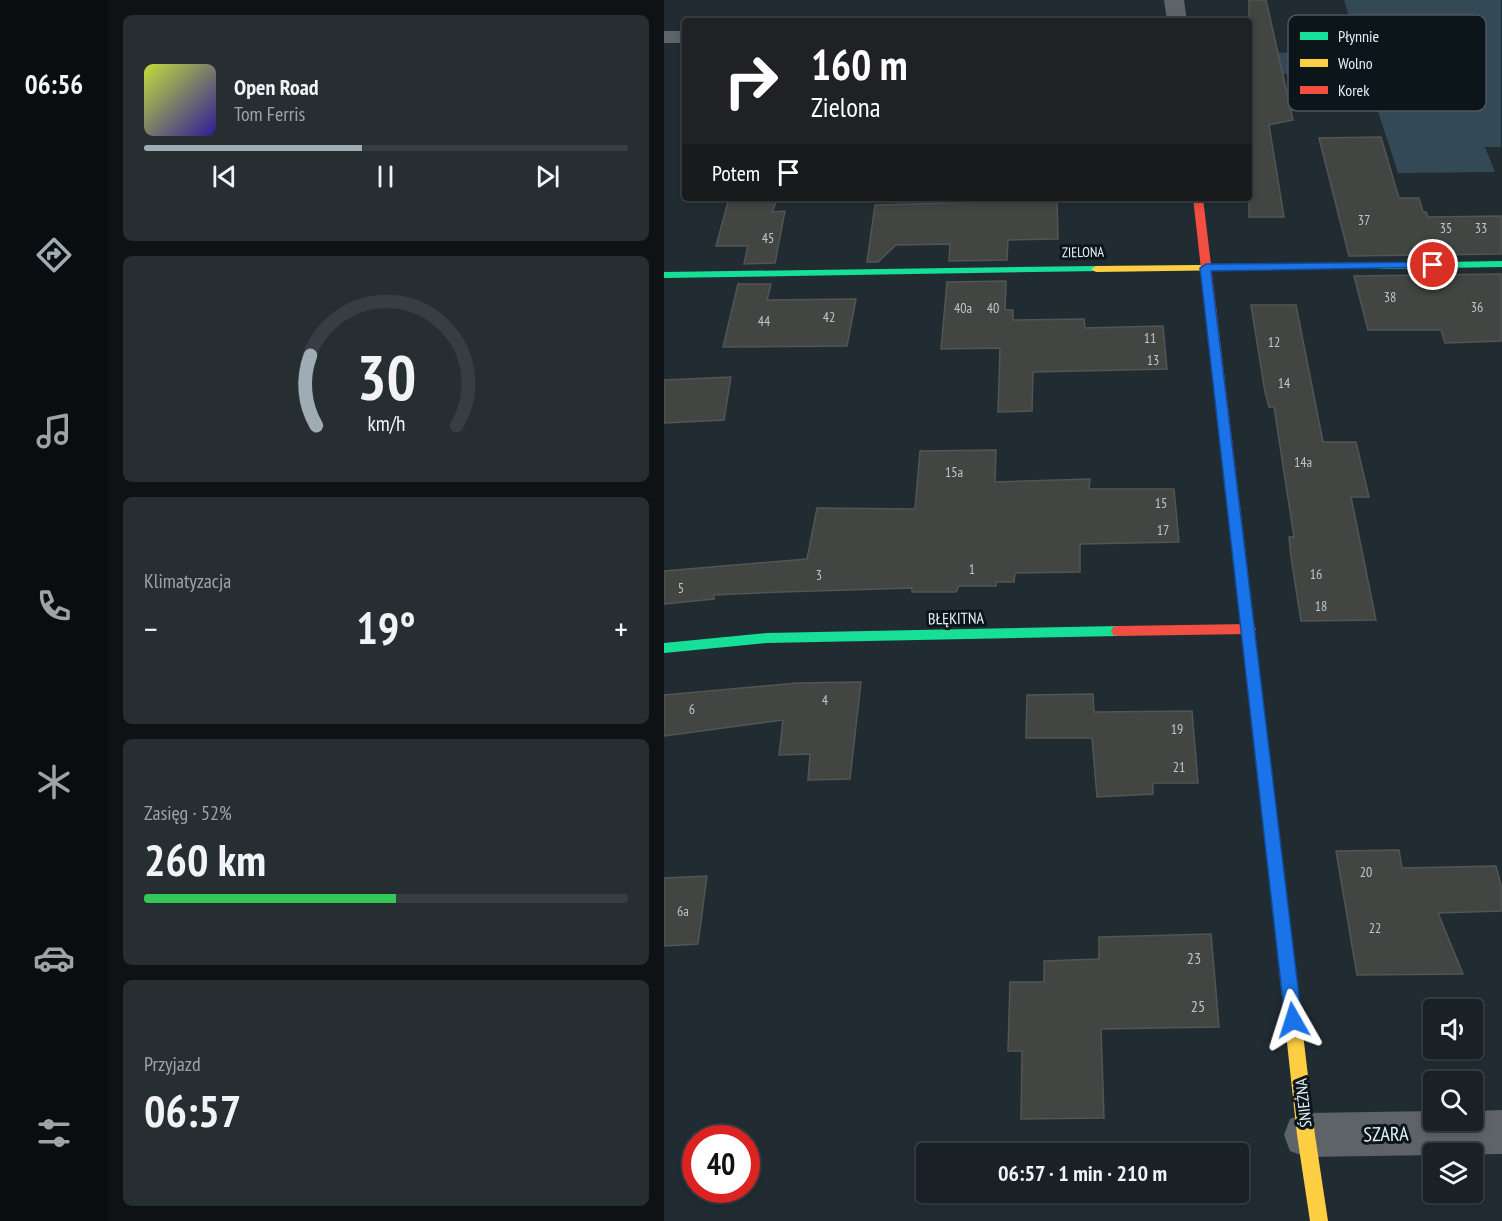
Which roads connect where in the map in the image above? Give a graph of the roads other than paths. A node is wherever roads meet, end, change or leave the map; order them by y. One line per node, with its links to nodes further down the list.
1 (1174, 0): 2 (street)
2 (1177, 18)
3 (682, 37): 4 (street)
4 (664, 38)
5 (1198, 201): 7 (street, ŚNIEŻNA)
6 (1501, 264): 7 (street, ZIELONA)
7 (1206, 268): 8 (street, ZIELONA); 9 (street, ŚNIEŻNA)
8 (664, 274)
9 (1249, 629): 10 (street, BŁĘKITNA); 12 (street, ŚNIEŻNA)
10 (664, 648)
11 (1501, 1132): 12 (street, SZARA)
12 (1306, 1135): 13 (street, ŚNIEŻNA)
13 (1319, 1221)

